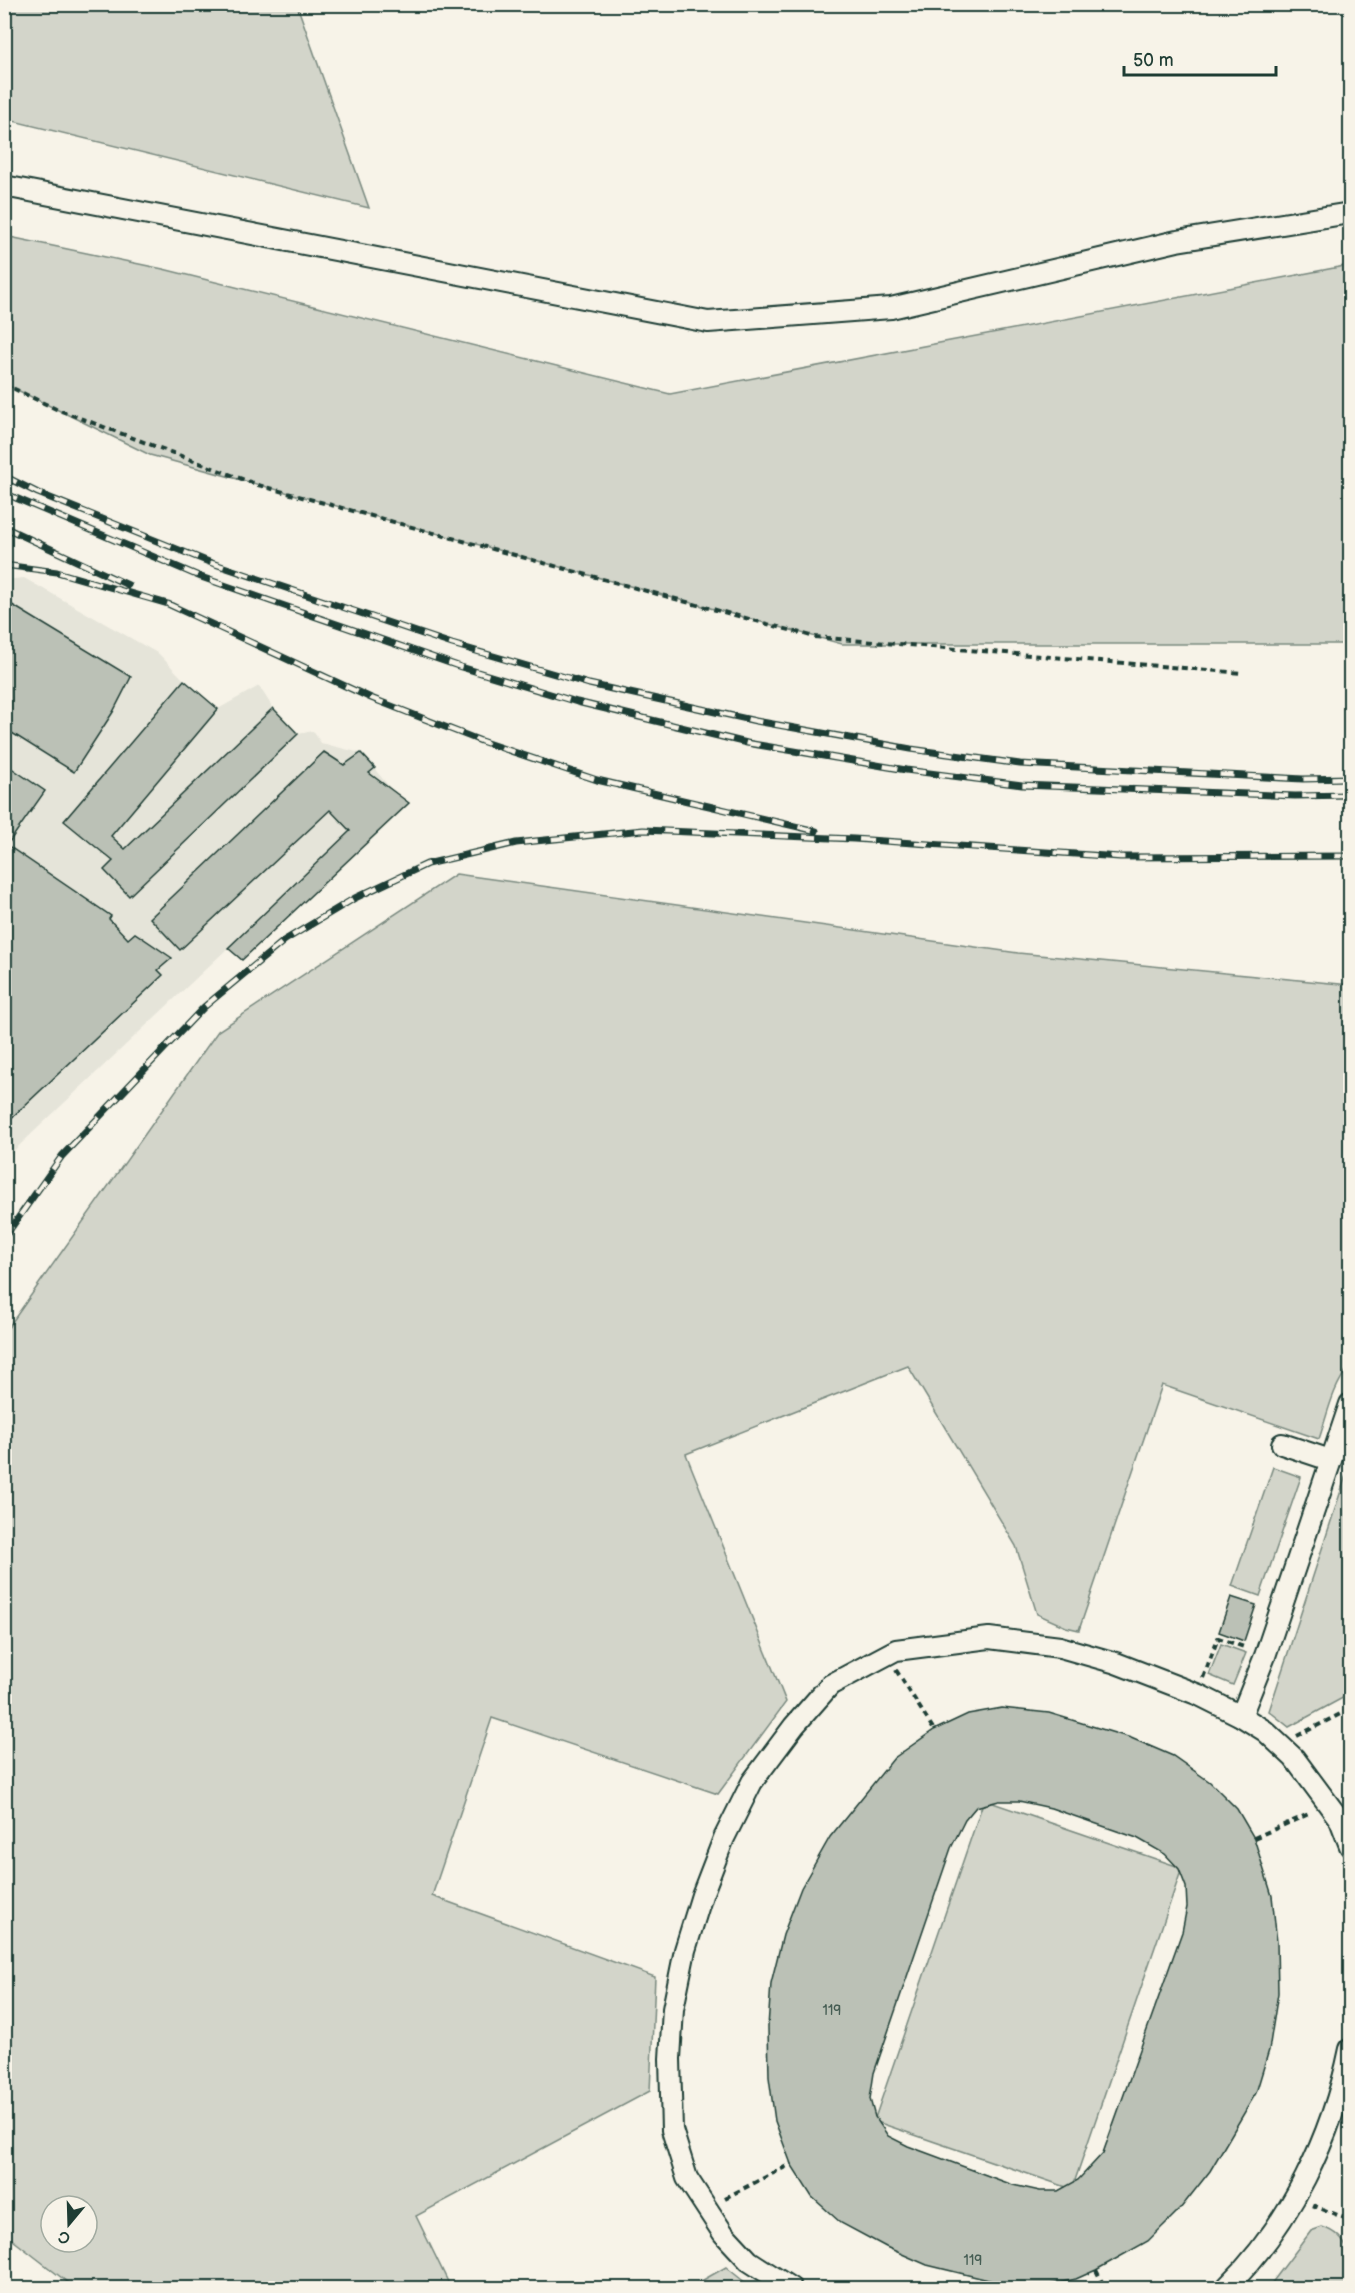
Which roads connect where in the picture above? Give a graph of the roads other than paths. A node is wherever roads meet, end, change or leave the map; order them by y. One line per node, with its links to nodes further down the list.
1 (4, 186): 2 (street)
2 (1350, 213)
3 (1350, 1404): 5 (street)
4 (1282, 1444): 5 (street)
5 (1330, 1460): 6 (street)
6 (1242, 1716): 7 (street); 9 (street)
7 (1350, 1846)
8 (1350, 2049): 10 (street)
9 (791, 2289)
10 (1226, 2289)

